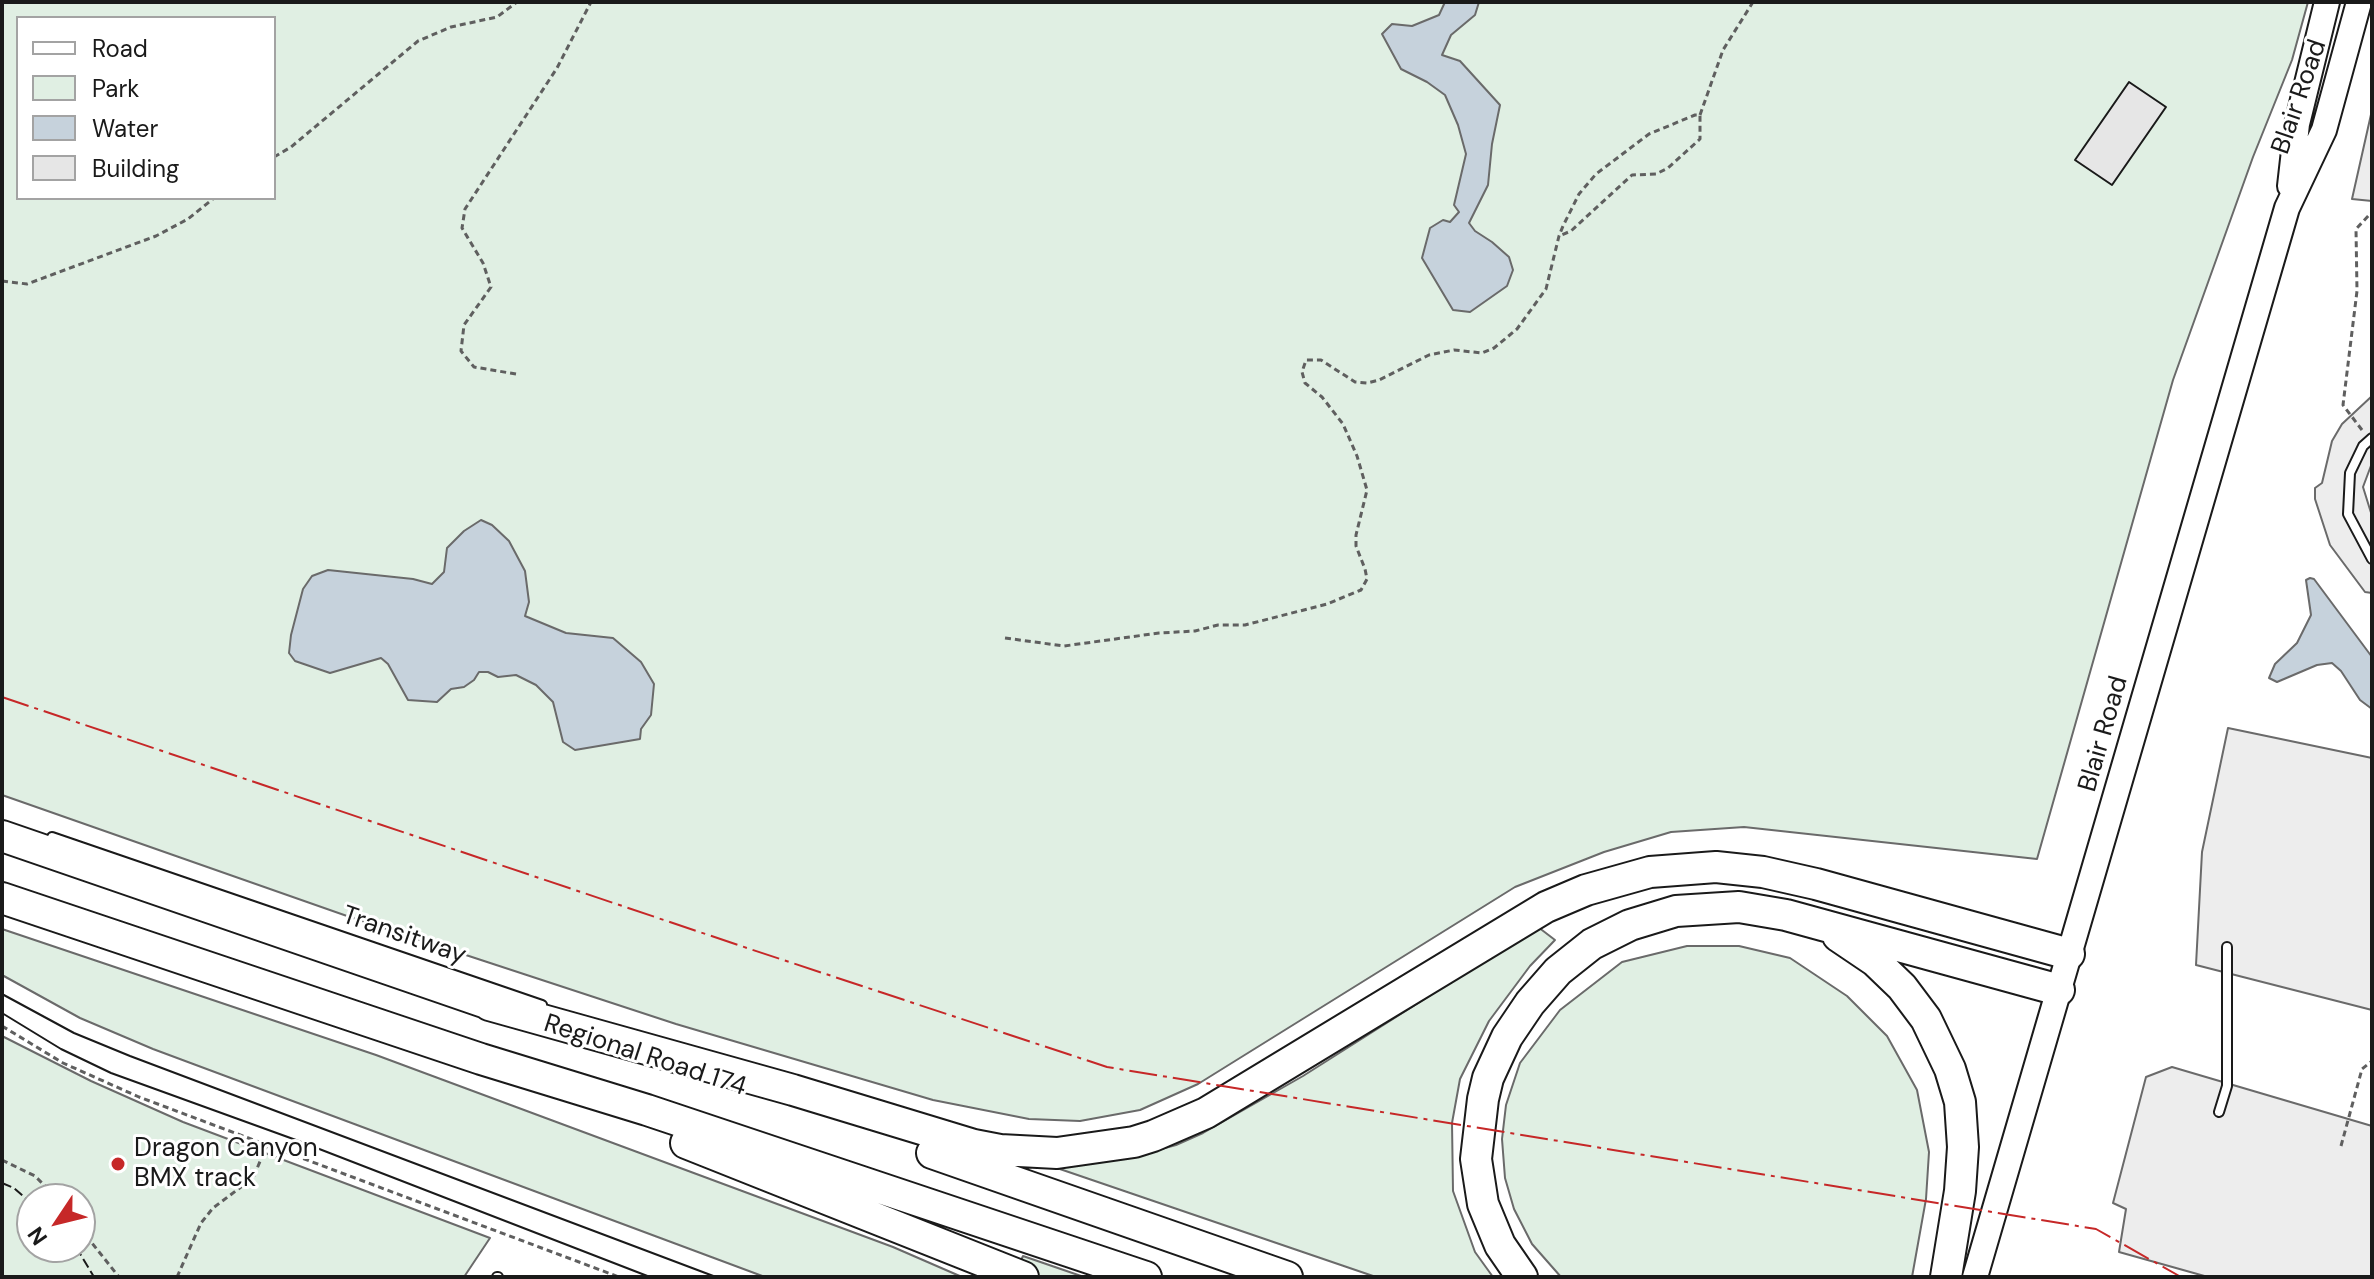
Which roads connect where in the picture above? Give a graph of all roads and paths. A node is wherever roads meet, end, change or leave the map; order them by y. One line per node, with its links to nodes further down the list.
1 (517, 2): 7 (path)
2 (591, 2): 13 (path)
3 (1753, 2): 6 (path)
4 (2359, 2): 9 (main road, Blair Road)
5 (2322, 4): 9 (main road, Blair Road)
6 (1700, 115): 11 (path); 11 (path)
7 (276, 156)
8 (212, 200): 12 (path)
9 (2287, 208): 22 (main road, Blair Road)
10 (2372, 212): 14 (path)
11 (1559, 236): 16 (path)
12 (2, 281)
13 (516, 374)
14 (2371, 439): 15 (lane)
15 (2372, 559)
16 (1005, 638)
17 (42, 834): 25 (lane, Transitway)
18 (2, 836): 24 (highway, Regional Road 174)
19 (2, 901): 28 (highway, Regional Road 174)
20 (1815, 924): 23 (highway); 43 (highway); 44 (highway)
21 (2227, 947): 31 (lane)
22 (2069, 954): 23 (main road, Blair Road); 30 (highway)
23 (2059, 990): 45 (main road, Blair Road)
24 (489, 1005): 30 (highway); 42 (highway, Regional Road 174)
25 (558, 1011)
26 (2, 1026): 32 (path)
27 (601, 1026): 30 (lane)
28 (481, 1059): 40 (highway); 41 (highway, Regional Road 174)
29 (2372, 1061): 33 (path)
30 (793, 1090)
31 (2219, 1112)
32 (267, 1145): 38 (path); 39 (path)
33 (2341, 1146)
34 (2, 1160): 35 (path)
35 (42, 1183)
36 (96, 1248): 37 (path)
37 (119, 1277)
38 (177, 1277)
39 (619, 1277)
40 (1023, 1277)
41 (1146, 1277)
42 (1287, 1277)
43 (1522, 1277)
44 (1946, 1277)
45 (1975, 1277)

